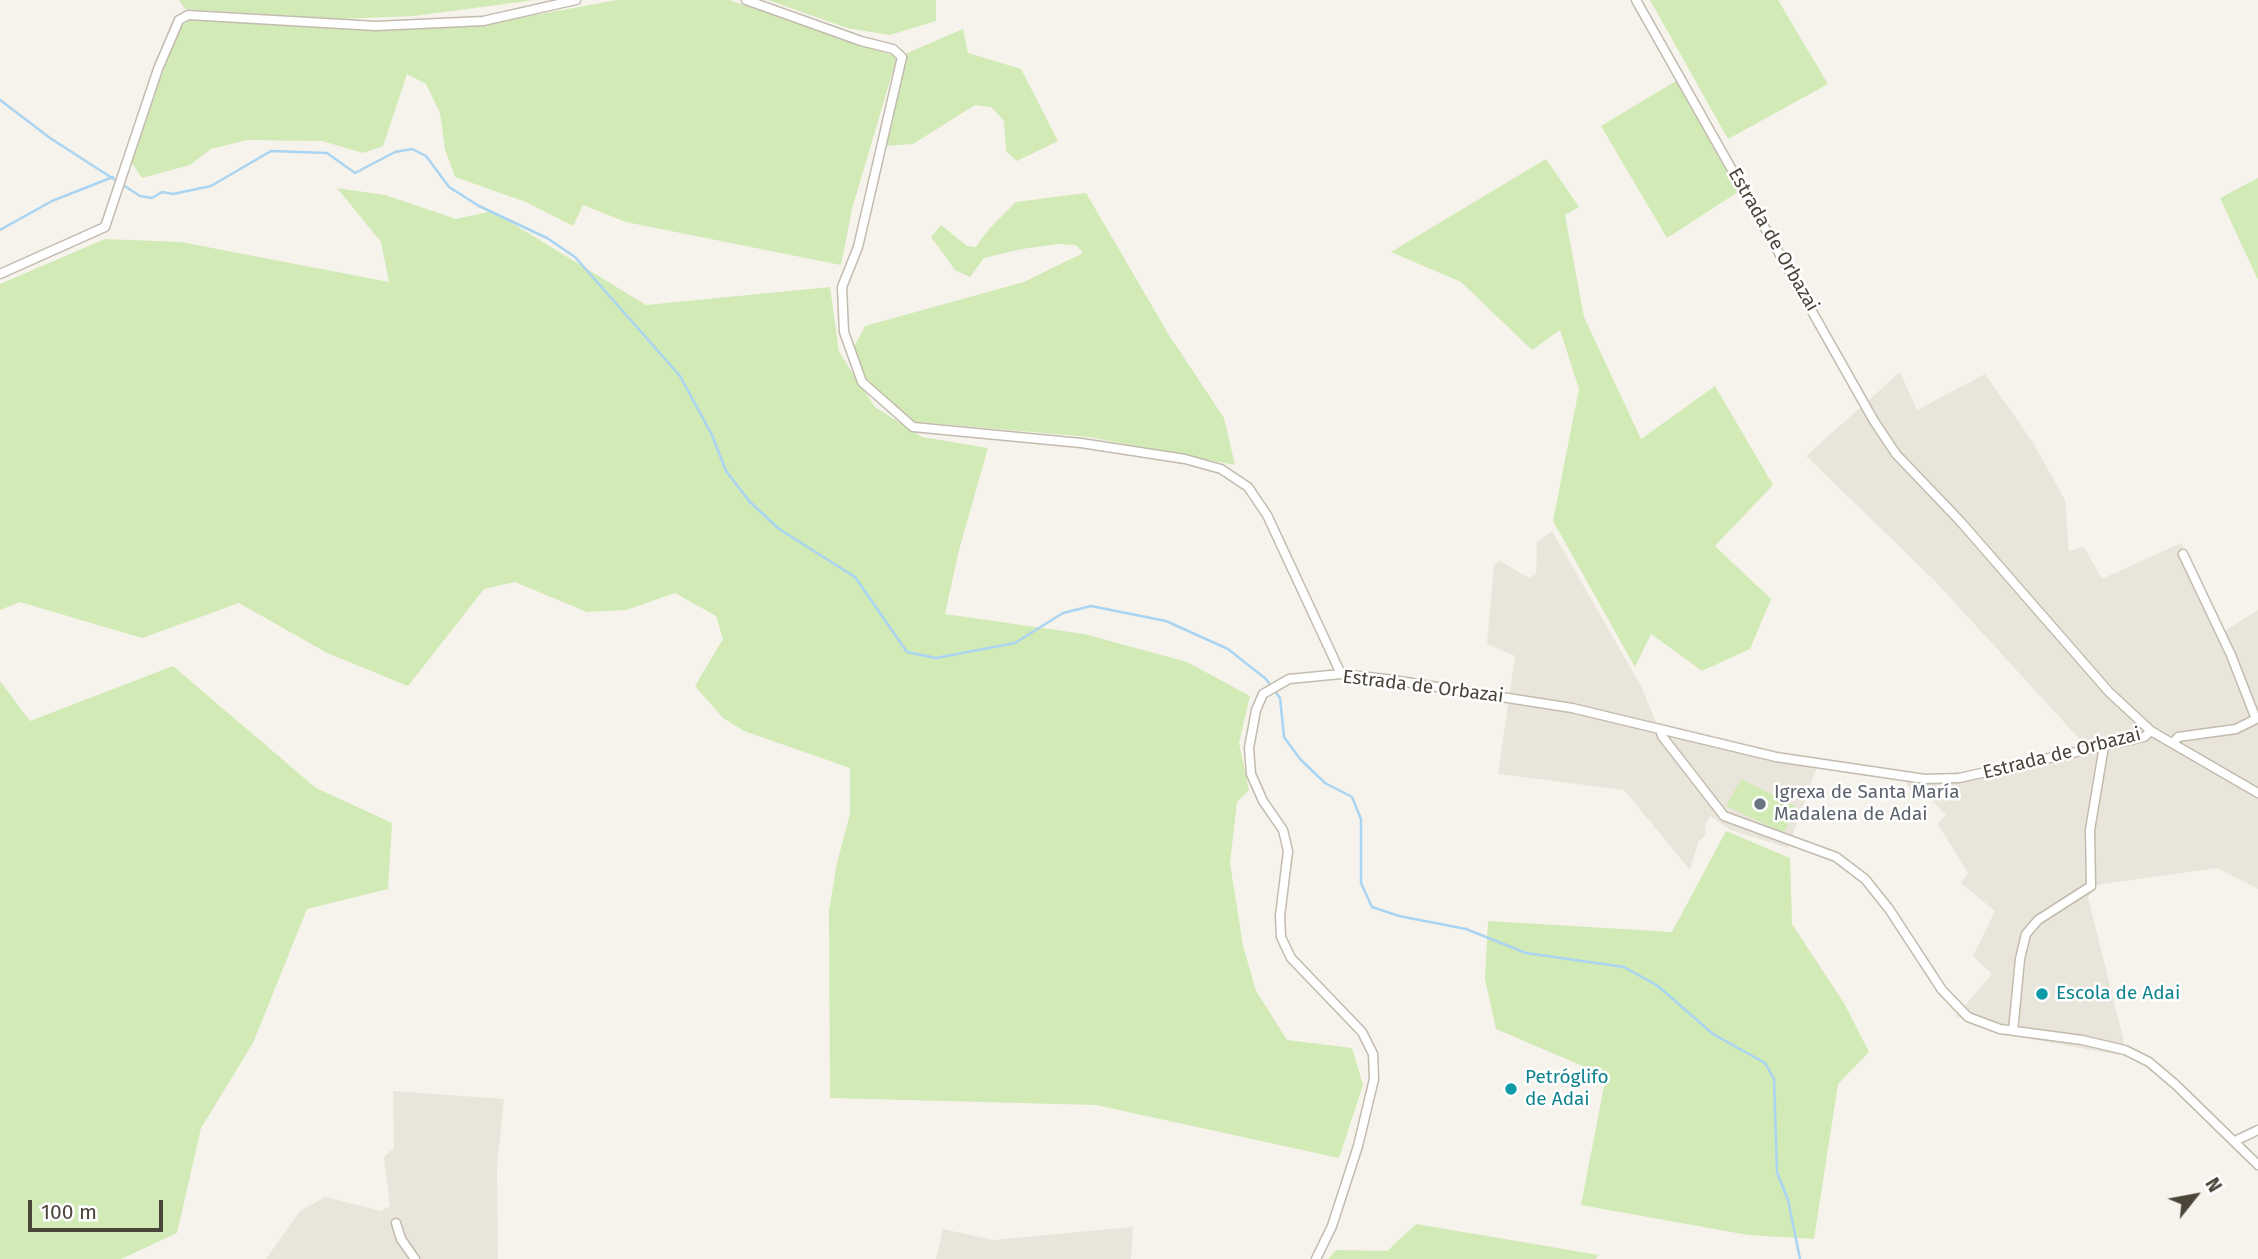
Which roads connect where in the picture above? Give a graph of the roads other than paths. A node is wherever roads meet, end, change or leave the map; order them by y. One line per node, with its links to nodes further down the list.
1 (576, 0): 4 (street)
2 (746, 0): 6 (street)
3 (1636, 0): 9 (street, Estrada de Orbazai)
4 (0, 274)
5 (2183, 554): 7 (street)
6 (1341, 674): 8 (street, Estrada de Orbazai); 21 (street, Estrada de Orbazai)
7 (2257, 718): 11 (street)
8 (1660, 729): 10 (street, Estrada de Orbazai); 13 (street)
9 (2151, 731): 11 (street, Estrada de Orbazai); 12 (street, Estrada de Orbazai)
10 (1675, 732): 12 (street, Estrada de Orbazai); 13 (street)
11 (2174, 742): 14 (street, Estrada de Orbazai)
12 (2104, 746): 15 (street)
13 (1670, 747): 15 (street)
14 (2258, 793)
15 (2013, 1031): 17 (street)
16 (2258, 1130): 17 (street)
17 (2235, 1141): 18 (street)
18 (2258, 1165)
19 (396, 1223): 20 (street)
20 (415, 1259)
21 (1316, 1259)

